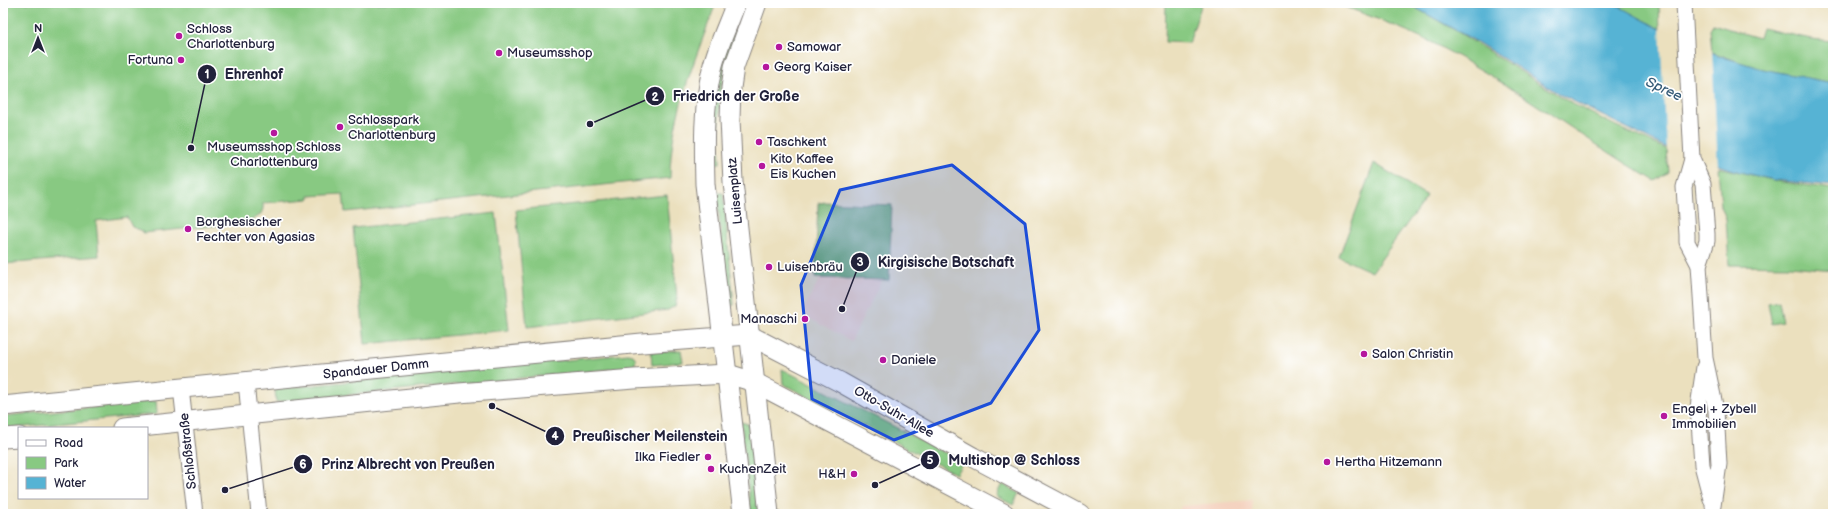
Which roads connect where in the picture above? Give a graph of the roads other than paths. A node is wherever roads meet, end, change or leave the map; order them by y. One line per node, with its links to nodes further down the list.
1 (736, 3): 7 (main road)
2 (757, 3): 6 (main road, Luisenplatz)
3 (1684, 10): 4 (street)
4 (1692, 159): 5 (street); 5 (street)
5 (1699, 265): 18 (street)
6 (749, 335): 7 (main road, Spandauer Damm); 10 (main road, Luisenplatz); 24 (main road, Otto-Suhr-Allee)
7 (723, 336): 8 (main road); 9 (main road, Spandauer Damm)
8 (728, 374): 10 (main road); 13 (main road); 21 (main road)
9 (246, 382): 11 (main road, Spandauer Damm); 13 (street)
10 (754, 382): 22 (main road, Luisenplatz); 23 (main road)
11 (181, 388): 12 (main road, Spandauer Damm); 14 (street, Schloßstraße)
12 (3, 406)
13 (249, 414): 14 (main road); 20 (street)
14 (185, 422): 15 (main road); 19 (street, Schloßstraße)
15 (132, 427)
16 (18, 437): 17 (main road)
17 (3, 438)
18 (1713, 510)
19 (195, 514)
20 (259, 514)
21 (743, 514)
22 (769, 514)
23 (1005, 514)
24 (1080, 514)

